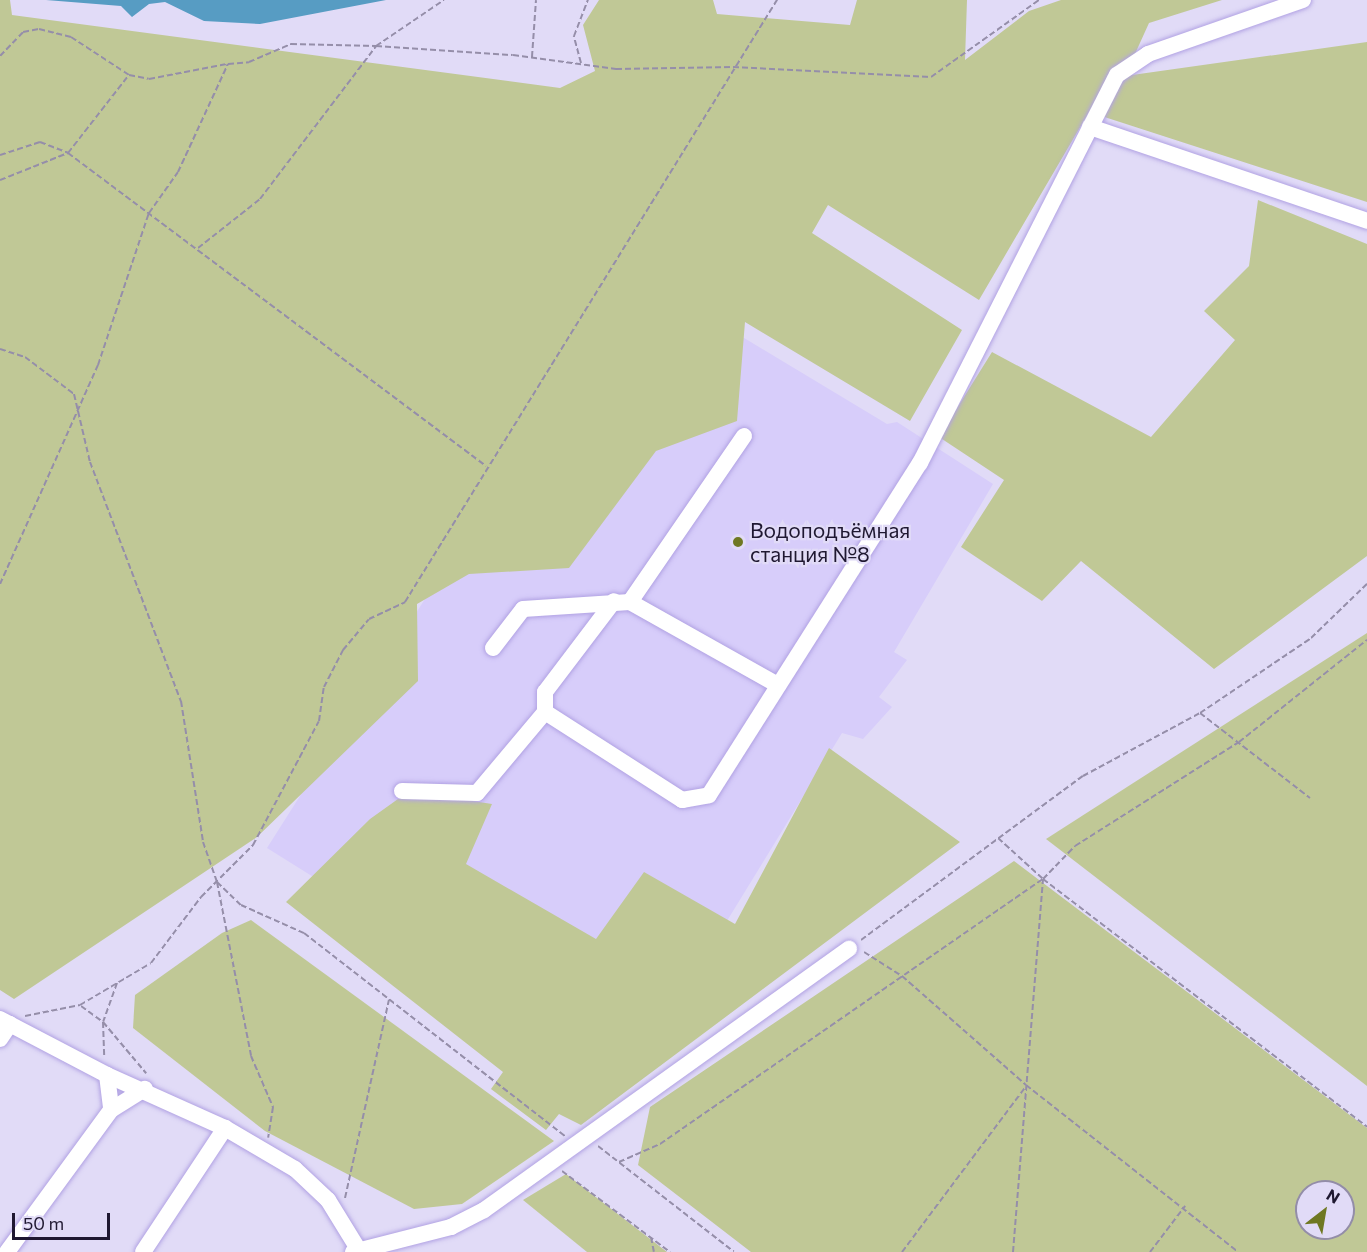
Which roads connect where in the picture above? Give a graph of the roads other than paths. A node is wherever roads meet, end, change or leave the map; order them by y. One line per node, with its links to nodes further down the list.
1 (1303, 0): 2 (street)
2 (1090, 127): 3 (street); 7 (street)
3 (1367, 221)
4 (744, 436): 5 (street)
5 (622, 601): 6 (street); 7 (street); 8 (street)
6 (493, 648)
7 (778, 685): 8 (street)
8 (545, 712): 9 (street)
9 (402, 791)
10 (849, 949): 17 (street)
11 (5, 1022): 12 (street); 13 (street)
12 (0, 1039)
13 (107, 1075): 14 (street); 15 (street)
14 (145, 1089): 15 (street); 16 (street)
15 (111, 1110): 18 (street)
16 (225, 1128): 17 (street); 19 (street)
17 (357, 1251)
18 (7, 1252)
19 (143, 1252)

